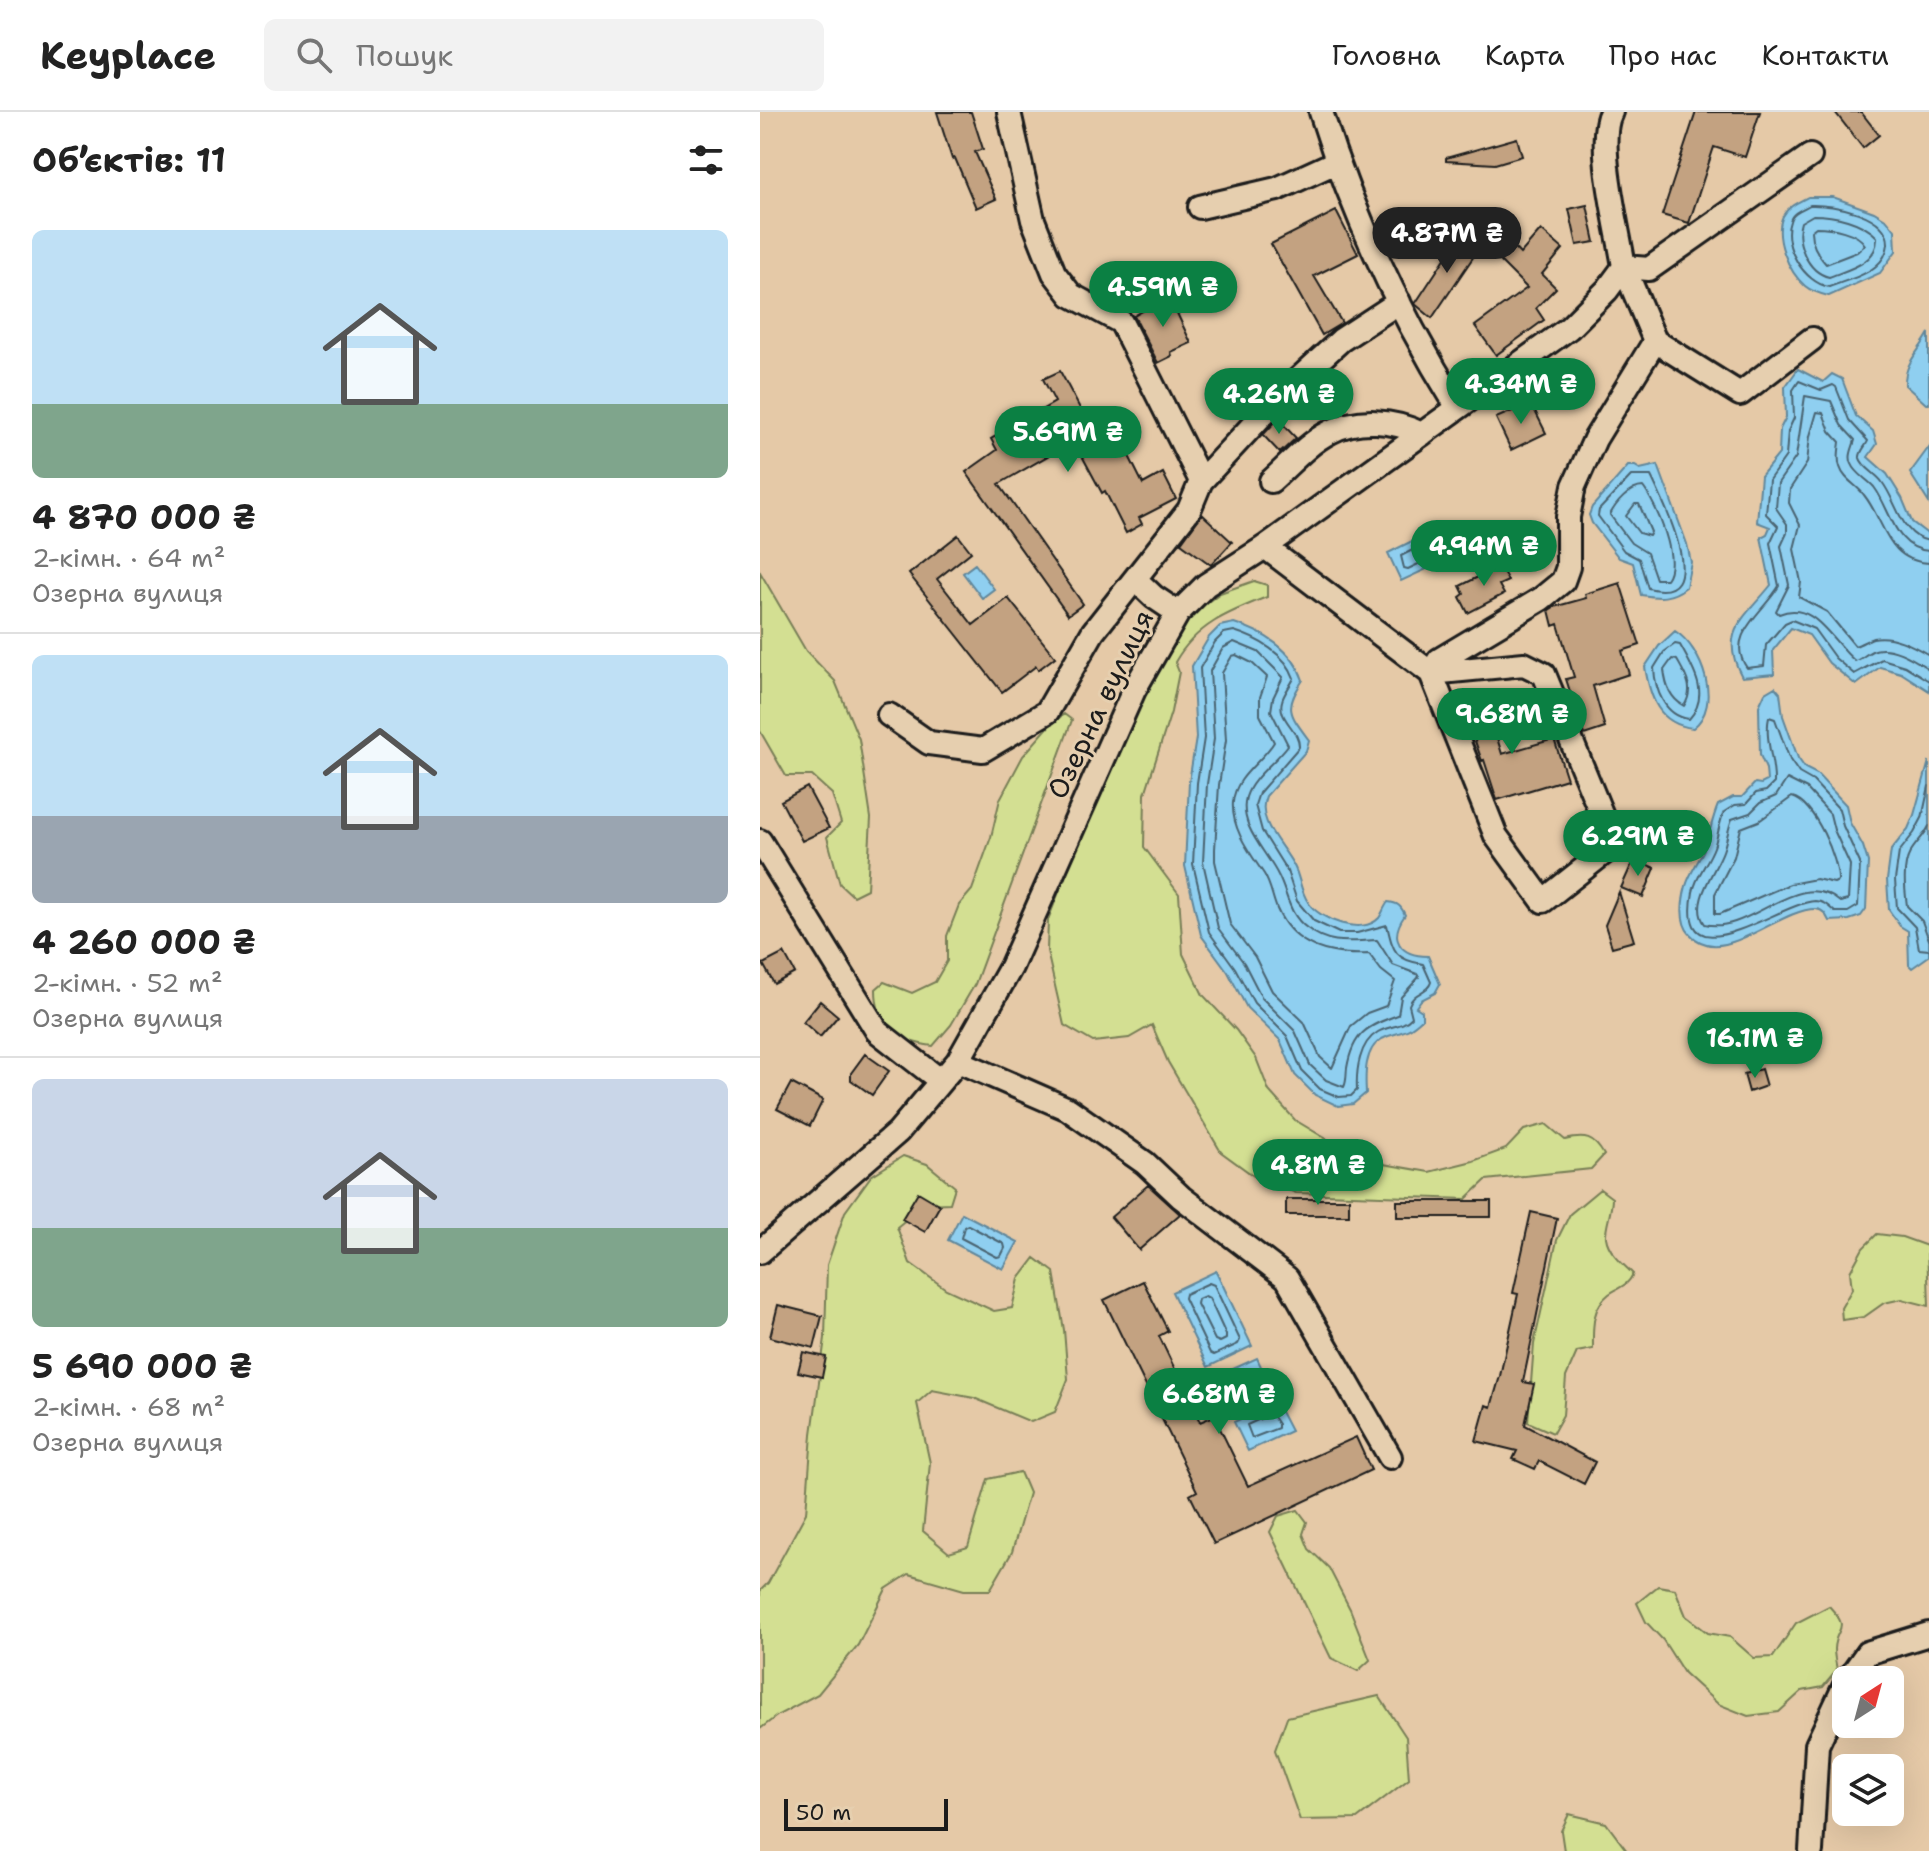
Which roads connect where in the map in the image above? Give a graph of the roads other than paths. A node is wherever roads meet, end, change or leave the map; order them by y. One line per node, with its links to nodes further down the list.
1 (1009, 112): 13 (street)
2 (1321, 112): 5 (street)
3 (1611, 112): 7 (street)
4 (1810, 156): 7 (street)
5 (1336, 162): 6 (street); 8 (street)
6 (1200, 207)
7 (1624, 267): 10 (street); 11 (street, Озерна вулиця)
8 (1399, 302): 11 (street); 13 (street)
9 (1812, 339): 10 (street)
10 (1655, 341): 18 (street)
11 (1458, 408): 12 (street, Озерна вулиця)
12 (1422, 434): 14 (street); 15 (street, Озерна вулиця)
13 (1201, 481): 16 (street)
14 (1271, 481)
15 (1265, 547): 17 (street, Озерна вулиця); 18 (street)
16 (1136, 580): 17 (street); 19 (street)
17 (1178, 613): 21 (street, Озерна вулиця)
18 (1431, 673): 18 (street)
19 (889, 715)
20 (760, 841): 22 (street)
21 (958, 1061): 22 (street, Озерна вулиця); 24 (street)
22 (941, 1081): 23 (street, Озерна вулиця)
23 (760, 1252)
24 (1390, 1457)
25 (1929, 1634): 26 (street)
26 (1858, 1666)
27 (1832, 1714): 28 (street)
28 (1811, 1851)

